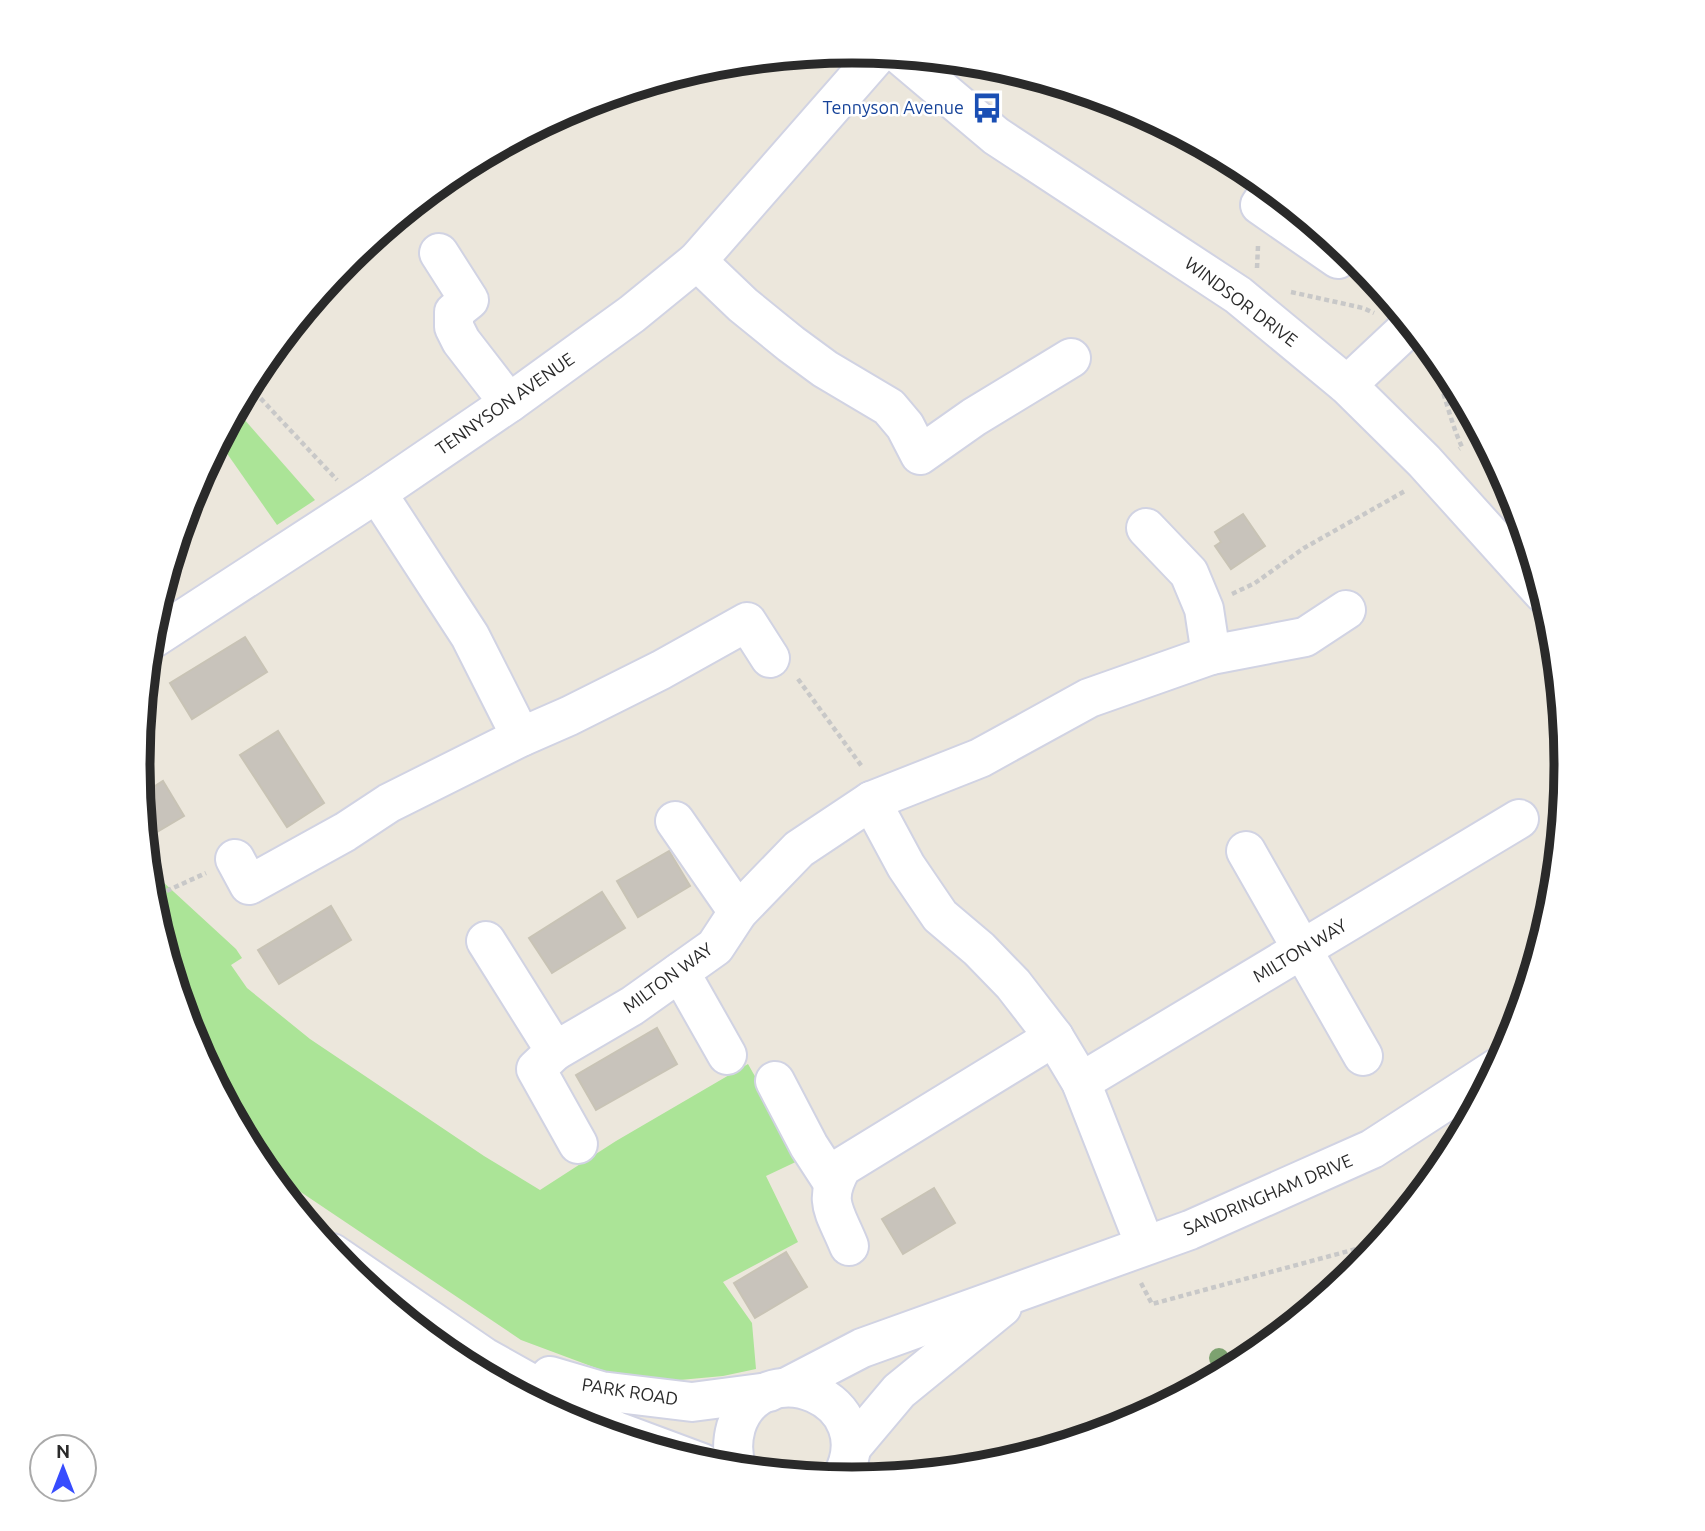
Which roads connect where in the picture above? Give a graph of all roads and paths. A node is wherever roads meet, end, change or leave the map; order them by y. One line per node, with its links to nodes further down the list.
1 (869, 64): 7 (street, TENNYSON AVENUE)
2 (913, 66): 8 (street, WINDSOR DRIVE)
3 (1265, 197): 6 (street)
4 (1258, 242): 8 (path)
5 (439, 253): 13 (street)
6 (1338, 259)
7 (697, 261): 10 (street); 13 (street, TENNYSON AVENUE)
8 (1238, 295): 11 (street, WINDSOR DRIVE)
9 (1404, 331): 11 (street)
10 (1071, 358)
11 (1347, 385): 17 (street, WINDSOR DRIVE)
12 (256, 394): 14 (path)
13 (509, 403): 15 (street, TENNYSON AVENUE)
14 (338, 481)
15 (377, 493): 19 (street, TENNYSON AVENUE); 22 (street)
16 (1146, 528): 20 (street)
17 (1529, 577)
18 (1346, 610): 20 (street, MILTON WAY)
19 (162, 633)
20 (1211, 655): 23 (street, MILTON WAY)
21 (770, 658): 22 (street); 23 (path)
22 (521, 737): 27 (street)
23 (871, 801): 29 (street, MILTON WAY); 33 (street)
24 (1519, 819): 31 (street, MILTON WAY)
25 (675, 821): 29 (street)
26 (1245, 851): 31 (street)
27 (235, 859): 28 (path)
28 (161, 893)
29 (738, 912): 32 (street, MILTON WAY)
30 (486, 941): 34 (street)
31 (1303, 949): 36 (street); 39 (street, MILTON WAY)
32 (680, 972): 34 (street, MILTON WAY); 35 (street)
33 (1054, 1037): 39 (street); 41 (street)
34 (555, 1051): 40 (street)
35 (727, 1055)
36 (1363, 1056)
37 (1482, 1078): 44 (street, SANDRINGHAM DRIVE)
38 (775, 1081): 41 (street)
39 (1081, 1082): 44 (street)
40 (578, 1144)
41 (833, 1183): 42 (street)
42 (849, 1245)
43 (1364, 1247): 44 (path)
44 (1143, 1263): 46 (street, SANDRINGHAM DRIVE)
45 (382, 1287): 47 (street)
46 (1023, 1290): 48 (street, SANDRINGHAM DRIVE); 52 (street, SANDRINGHAM DRIVE)
47 (484, 1357): 48 (street, PARK ROAD); 49 (street, PARK ROAD)
48 (778, 1390): 50 (street); 51 (street)
49 (599, 1421)
50 (733, 1458)
51 (848, 1468)
52 (849, 1468)

